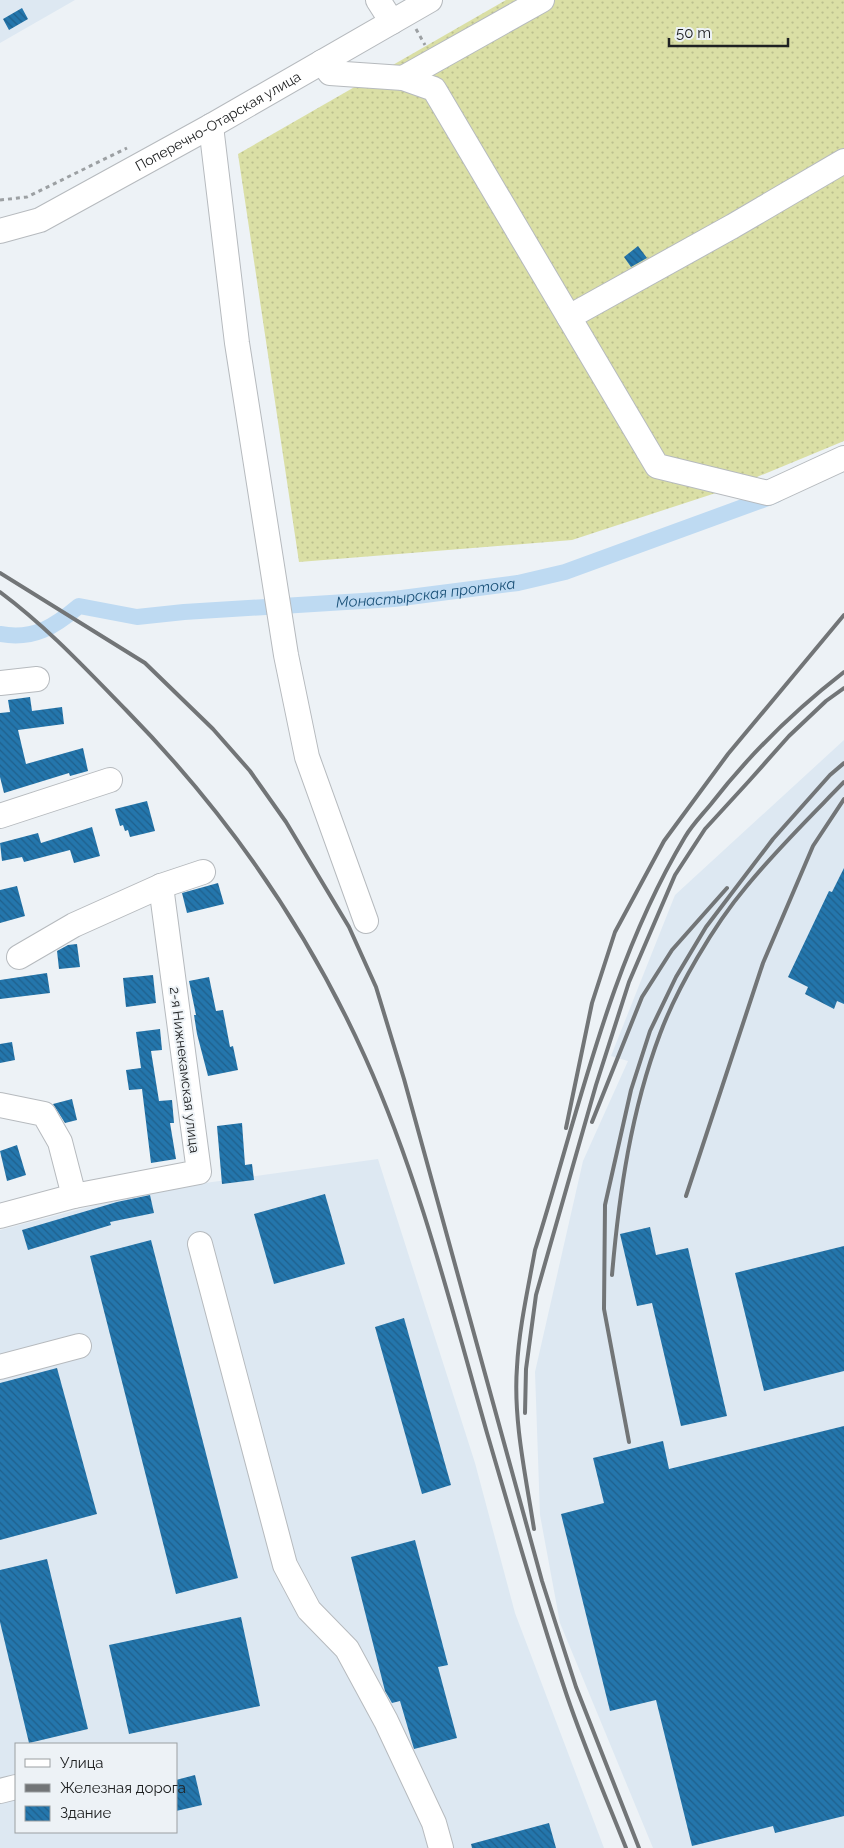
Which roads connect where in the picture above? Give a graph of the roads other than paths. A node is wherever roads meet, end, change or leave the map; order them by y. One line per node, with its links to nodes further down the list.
1 (378, 0): 4 (street)
2 (430, 0): 4 (street, Поперечно-Отарская улица)
3 (542, 0): 6 (street)
4 (392, 22): 5 (street, Поперечно-Отарская улица)
5 (322, 62): 6 (street); 7 (street, Поперечно-Отарская улица)
6 (403, 78): 10 (street)
7 (211, 126): 9 (street, Поперечно-Отарская улица); 18 (street)
8 (844, 161): 10 (street)
9 (0, 232)
10 (569, 318): 11 (street)
11 (844, 458)
12 (37, 679): 13 (street)
13 (0, 683)
14 (110, 780): 15 (street)
15 (0, 816)
16 (204, 872): 17 (street)
17 (161, 886): 19 (street); 21 (street, 2-я Нижнекамская улица)
18 (366, 921)
19 (19, 957)
20 (0, 1105): 21 (street)
21 (74, 1196): 22 (street, 2-я Нижнекамская улица)
22 (0, 1216)
23 (200, 1244): 28 (street)
24 (79, 1346): 25 (street)
25 (0, 1367)
26 (15, 1787): 27 (street)
27 (0, 1791)
28 (441, 1848)

